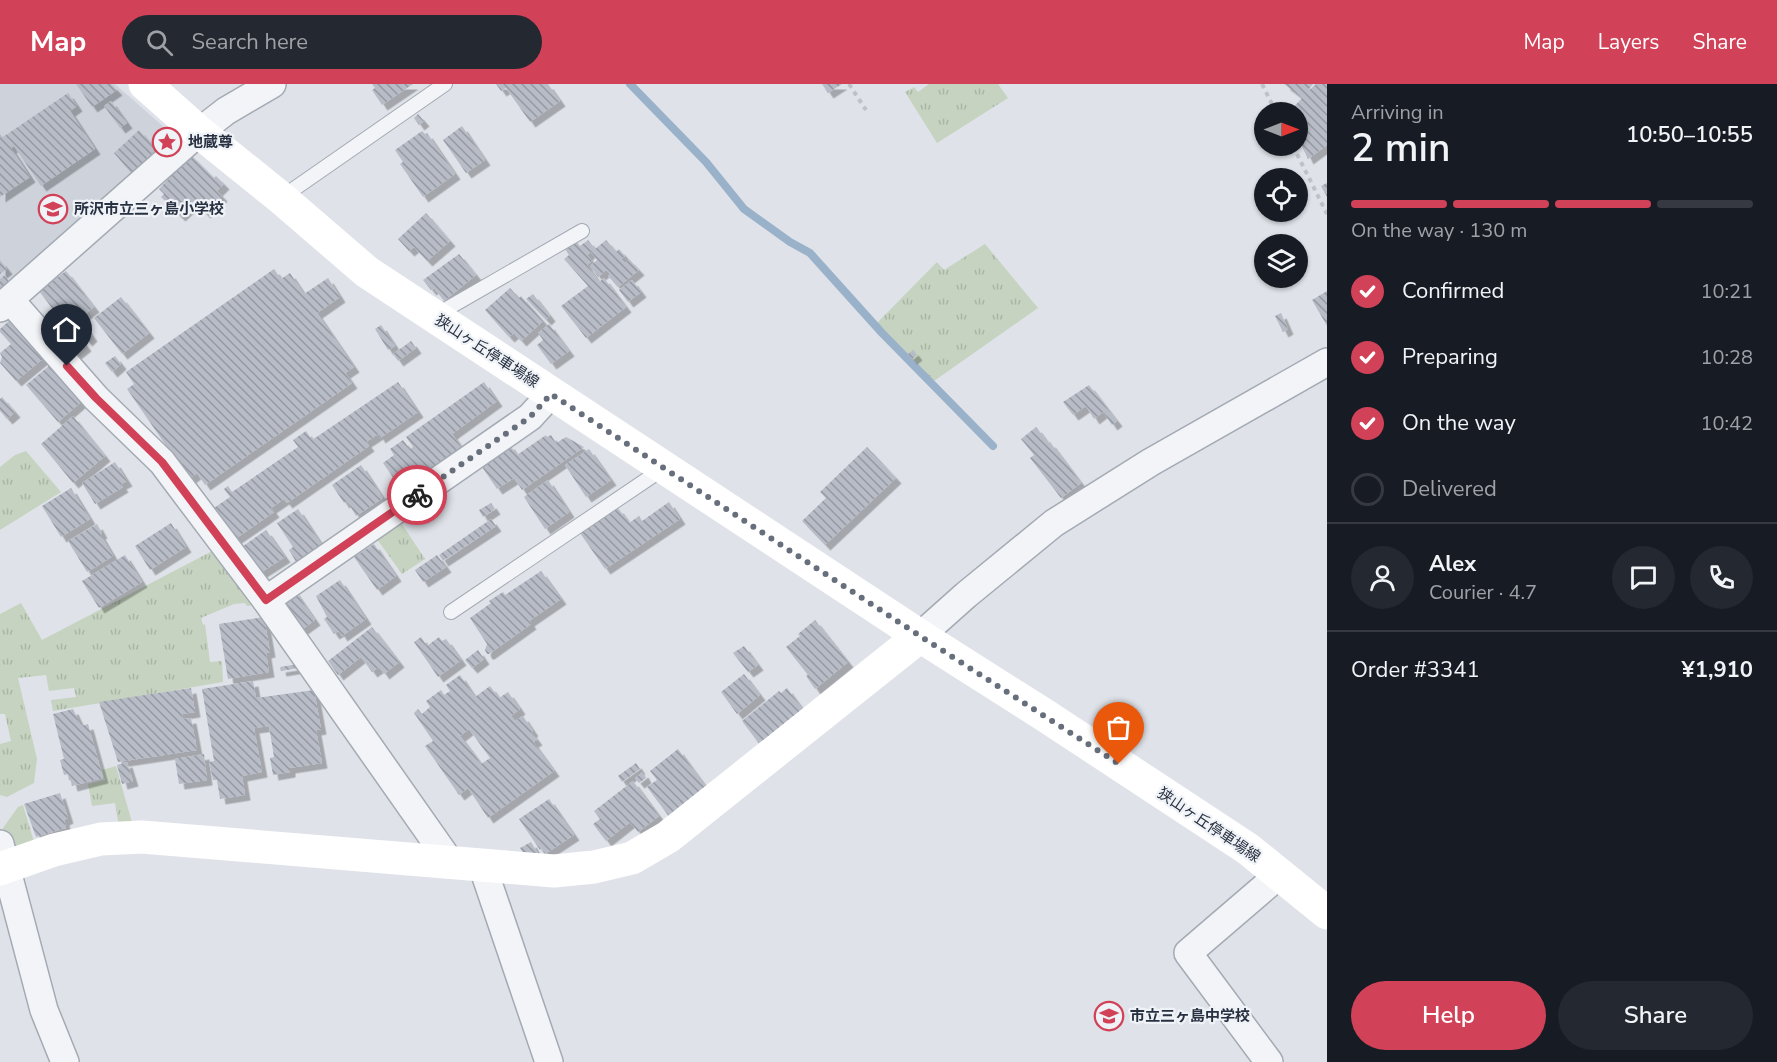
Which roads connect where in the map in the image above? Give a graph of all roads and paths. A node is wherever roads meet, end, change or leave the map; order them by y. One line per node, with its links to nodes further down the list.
1 (145, 84): 8 (main road, 狭山ヶ丘停車場線)
2 (272, 84): 8 (street)
3 (445, 84): 10 (lane)
4 (849, 84): 7 (path)
5 (1262, 84): 6 (path)
6 (1271, 102)
7 (866, 110)
8 (199, 132): 10 (main road, 狭山ヶ丘停車場線); 13 (street)
9 (1298, 156): 11 (path)
10 (281, 198): 14 (main road, 狭山ヶ丘停車場線)
11 (1327, 214)
12 (582, 231): 14 (lane)
13 (5, 304): 18 (street)
14 (434, 316): 16 (main road, 狭山ヶ丘停車場線)
15 (1327, 362): 20 (street)
16 (551, 394): 17 (main road, 狭山ヶ丘停車場線); 18 (street)
17 (664, 468): 19 (lane); 20 (main road, 狭山ヶ丘停車場線)
18 (266, 600): 22 (street)
19 (451, 612)
20 (920, 636): 23 (main road); 24 (main road, 狭山ヶ丘停車場線)
21 (2, 860): 22 (main road); 26 (street)
22 (450, 862): 23 (main road)
23 (482, 865): 27 (street)
24 (1280, 874): 25 (main road, 狭山ヶ丘停車場線); 28 (street)
25 (1327, 913)
26 (65, 1062)
27 (549, 1062)
28 (1269, 1062)

